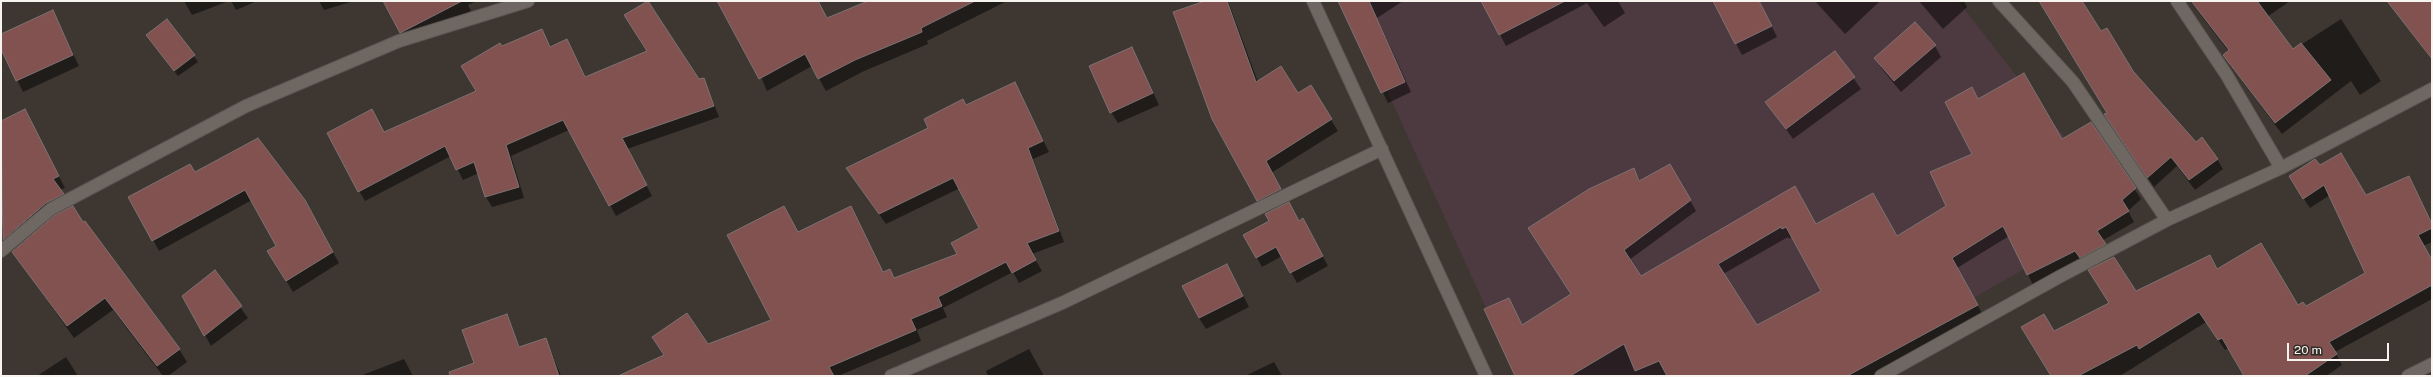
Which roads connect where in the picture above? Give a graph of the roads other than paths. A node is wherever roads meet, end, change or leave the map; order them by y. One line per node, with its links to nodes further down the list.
1 (528, 1): 9 (street)
2 (1313, 1): 6 (street)
3 (1999, 1): 8 (street)
4 (2177, 1): 7 (street)
5 (2432, 89): 7 (street)
6 (1382, 149): 11 (street); 12 (street)
7 (2282, 168): 8 (street)
8 (2167, 220): 13 (street)
9 (1, 250)
10 (2432, 364): 14 (street)
11 (892, 376)
12 (1486, 376)
13 (1881, 376)
14 (2408, 376)

